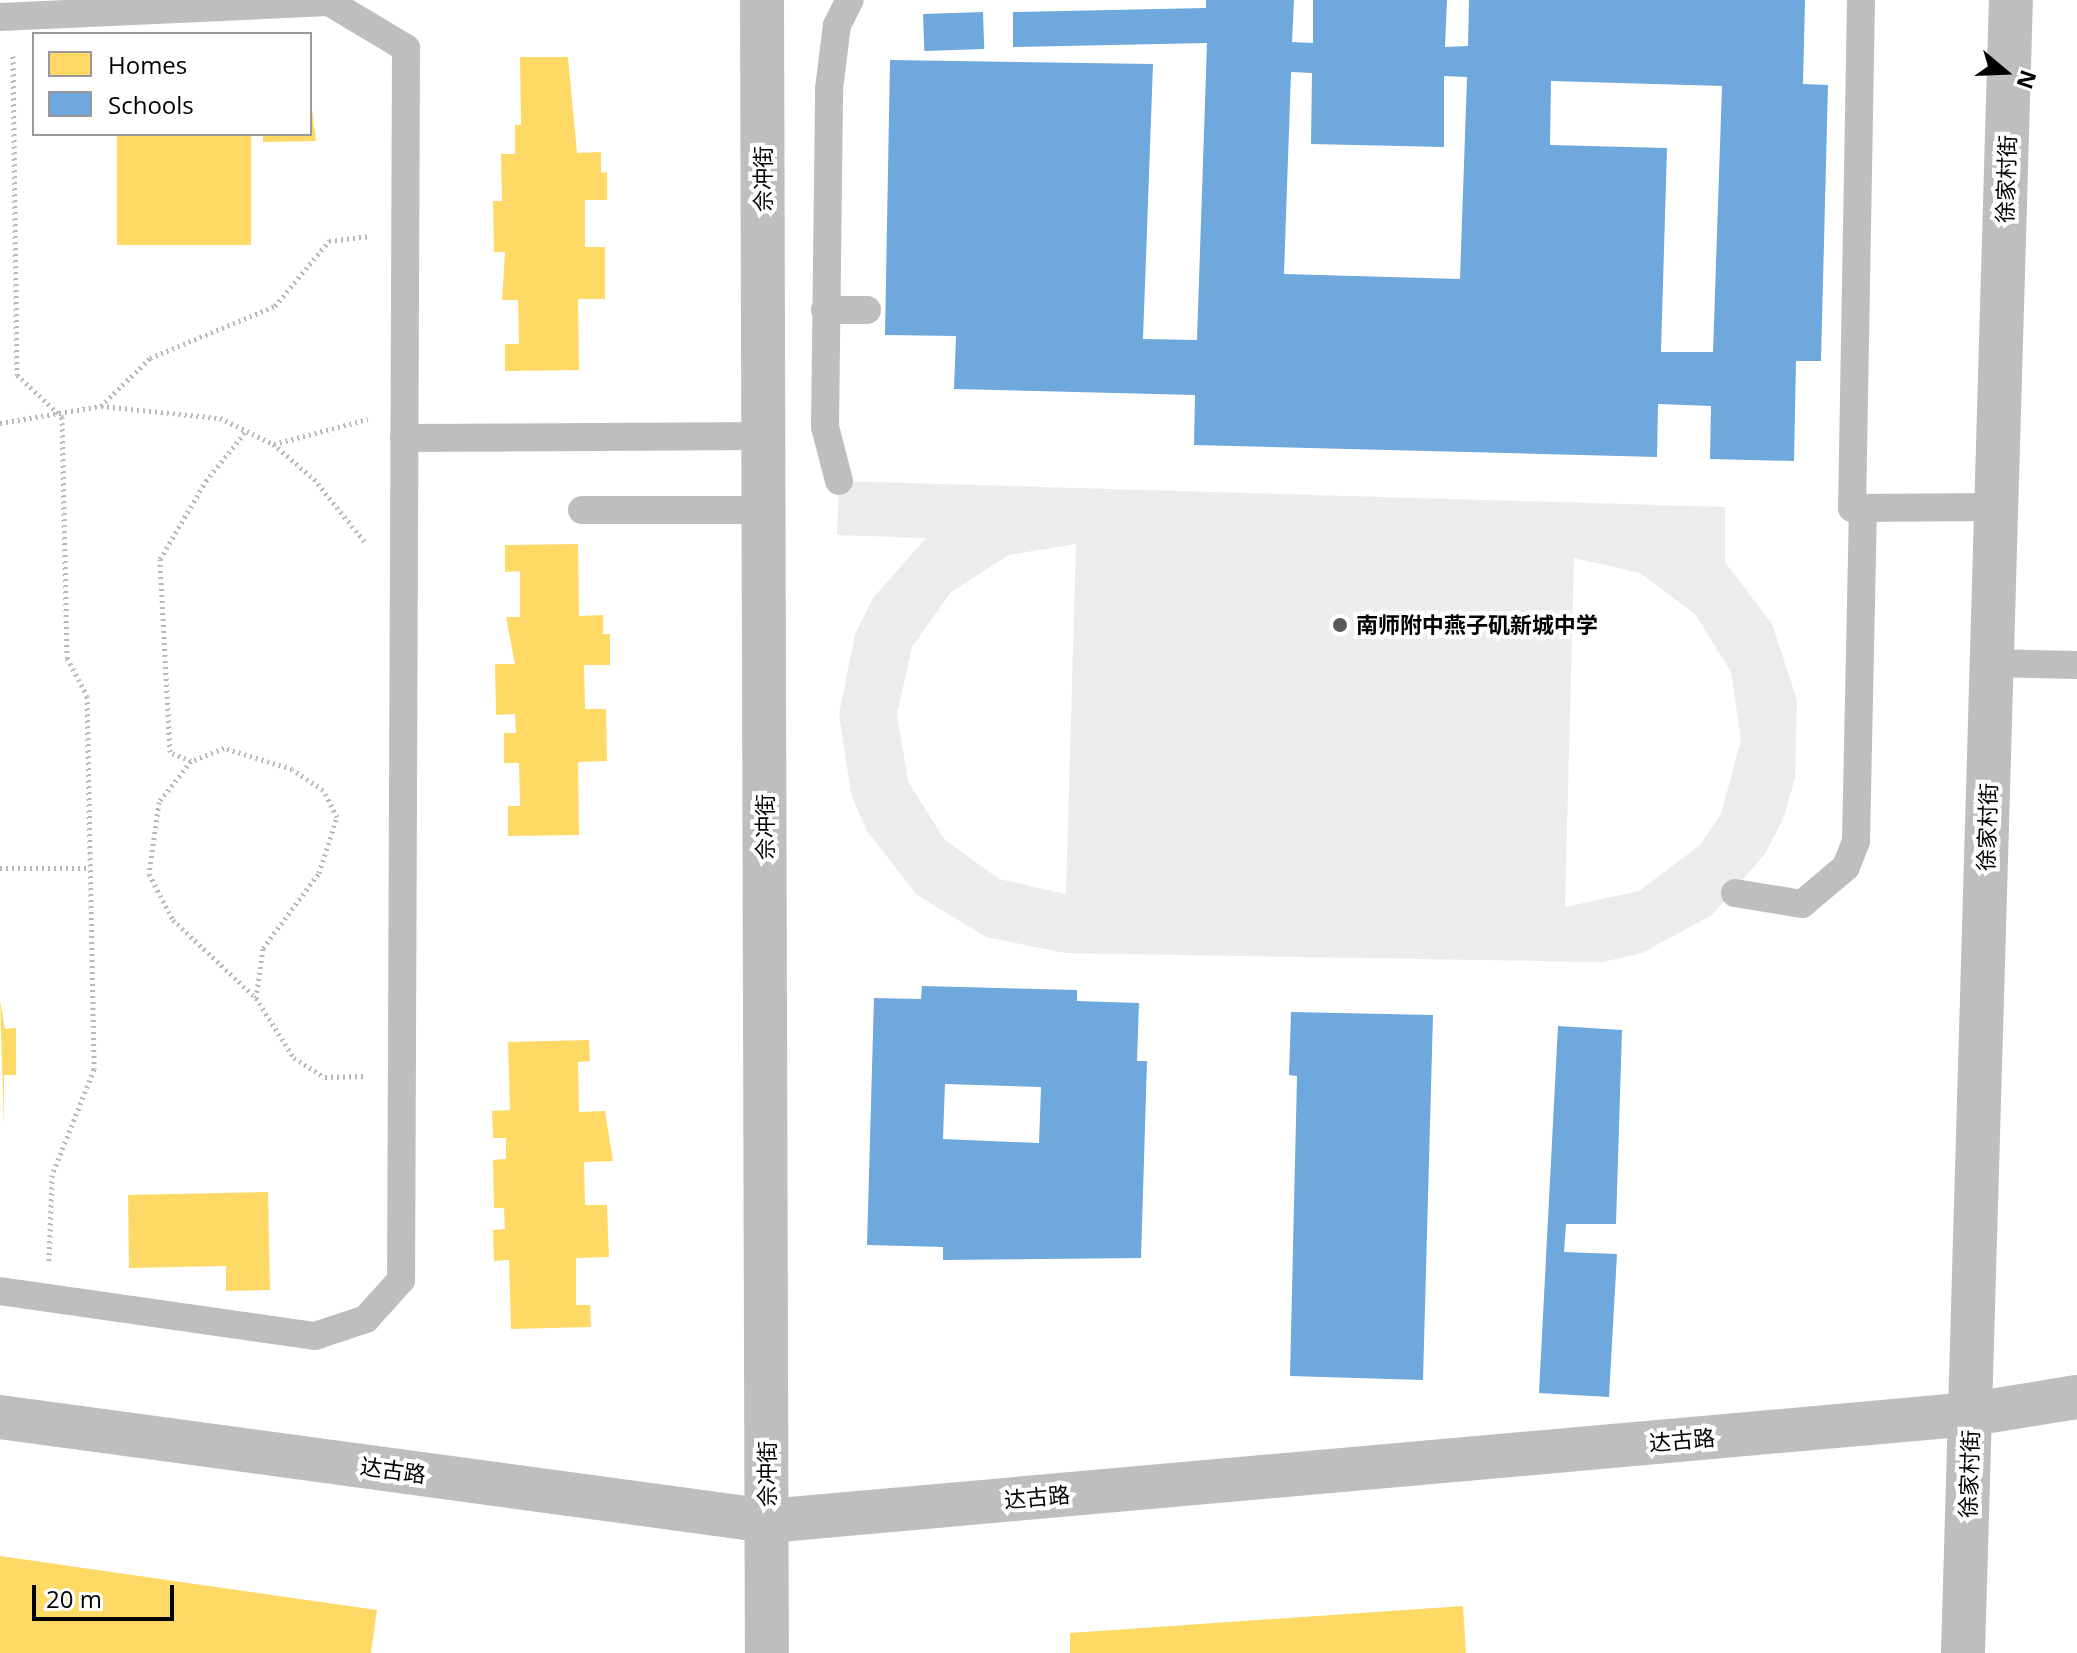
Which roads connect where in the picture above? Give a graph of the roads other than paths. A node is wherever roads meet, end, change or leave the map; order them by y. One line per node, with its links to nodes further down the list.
1 (762, 0): 8 (street, 佘冲街)
2 (850, 0): 6 (lane)
3 (1861, 0): 12 (lane)
4 (2011, 0): 11 (street, 徐家村街)
5 (6, 17): 9 (lane)
6 (825, 310): 7 (lane); 10 (lane)
7 (867, 310)
8 (764, 436): 9 (lane); 14 (street, 佘冲街)
9 (404, 438): 18 (lane)
10 (839, 481)
11 (1997, 507): 12 (lane); 15 (street, 徐家村街)
12 (1863, 508): 17 (lane)
13 (582, 510): 14 (lane)
14 (764, 510): 22 (street, 佘冲街)
15 (1992, 663): 16 (lane); 20 (street, 徐家村街)
16 (2077, 665)
17 (1735, 893)
18 (0, 1291)
19 (2077, 1397): 20 (street, 达古路)
20 (1971, 1414): 22 (street, 达古路); 24 (street, 徐家村街)
21 (0, 1417): 22 (street, 达古路)
22 (768, 1521): 23 (street, 佘冲街)
23 (767, 1653)
24 (1963, 1653)

